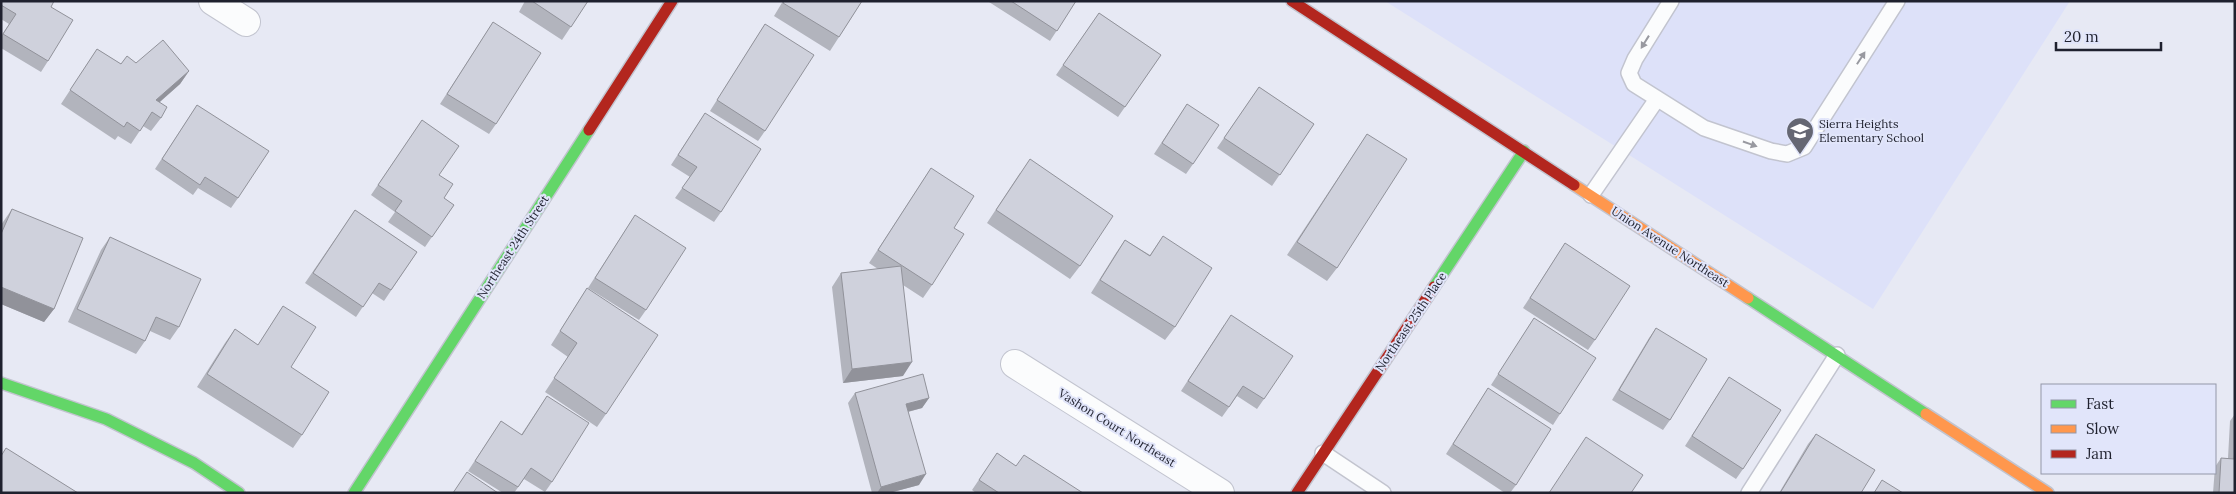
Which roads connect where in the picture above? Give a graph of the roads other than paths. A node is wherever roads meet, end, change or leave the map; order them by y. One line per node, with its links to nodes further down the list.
1 (213, 1): 6 (street)
2 (672, 1): 15 (street, Northeast 24th Street)
3 (1292, 1): 8 (street, Union Avenue Northeast)
4 (1671, 1): 7 (lane, one-way to 7)
5 (1897, 1): 7 (lane, one-way to 5)
6 (246, 22)
7 (1656, 99): 9 (lane)
8 (1524, 151): 9 (street, Union Avenue Northeast); 13 (street, Northeast 25th Place)
9 (1591, 195): 10 (street, Union Avenue Northeast)
10 (1837, 355): 19 (lane); 20 (street, Union Avenue Northeast)
11 (1015, 364): 16 (street, Vashon Court Northeast)
12 (1, 383): 14 (street)
13 (1323, 453): 17 (street, Northeast 25th Place); 18 (lane)
14 (239, 493)
15 (354, 493)
16 (1220, 493)
17 (1297, 493)
18 (1383, 493)
19 (1749, 493)
20 (2048, 493)

